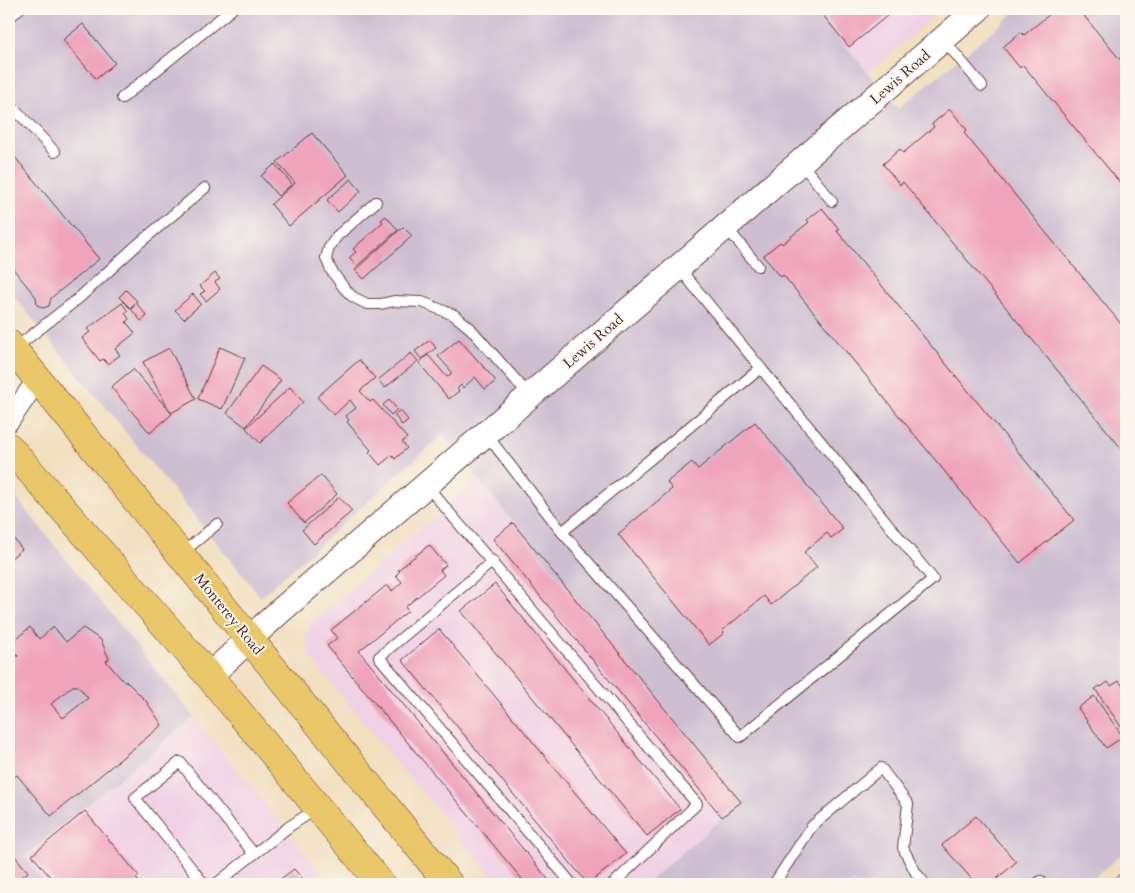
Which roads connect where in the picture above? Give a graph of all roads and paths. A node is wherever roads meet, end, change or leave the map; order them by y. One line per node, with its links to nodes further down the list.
1 (19, 9): 4 (lane)
2 (232, 9): 7 (lane)
3 (978, 9): 5 (street, Lewis Road)
4 (9, 18)
5 (943, 39): 6 (lane); 10 (street, Lewis Road)
6 (982, 86)
7 (122, 98)
8 (9, 103): 9 (lane)
9 (55, 152)
10 (801, 162): 12 (lane); 14 (street, Lewis Road)
11 (206, 188): 17 (lane)
12 (832, 200)
13 (376, 202): 20 (lane)
14 (725, 226): 15 (lane); 16 (street, Lewis Road)
15 (758, 266)
16 (679, 268): 18 (lane); 20 (street, Lewis Road)
17 (11, 347): 19 (main road, Monterey Road)
18 (761, 368): 26 (lane); 26 (lane)
19 (37, 380): 21 (street); 27 (main road, Monterey Road)
20 (529, 396): 22 (street, Lewis Road)
21 (9, 421)
22 (486, 434): 24 (street, Lewis Road); 26 (lane)
23 (9, 447): 30 (main road)
24 (426, 485): 28 (lane); 29 (street, Lewis Road)
25 (217, 524): 27 (lane)
26 (562, 532)
27 (180, 555): 29 (main road, Monterey Road)
28 (493, 562): 37 (lane); 38 (lane)
29 (249, 640): 30 (street, Lewis Road); 36 (main road, Monterey Road)
30 (209, 676): 31 (main road)
31 (318, 808): 32 (lane); 33 (main road)
32 (254, 854): 34 (lane); 35 (lane)
33 (373, 879)
34 (221, 882)
35 (204, 884)
36 (449, 884)
37 (572, 884)
38 (613, 884)
39 (774, 884): 40 (lane)
40 (926, 884)

